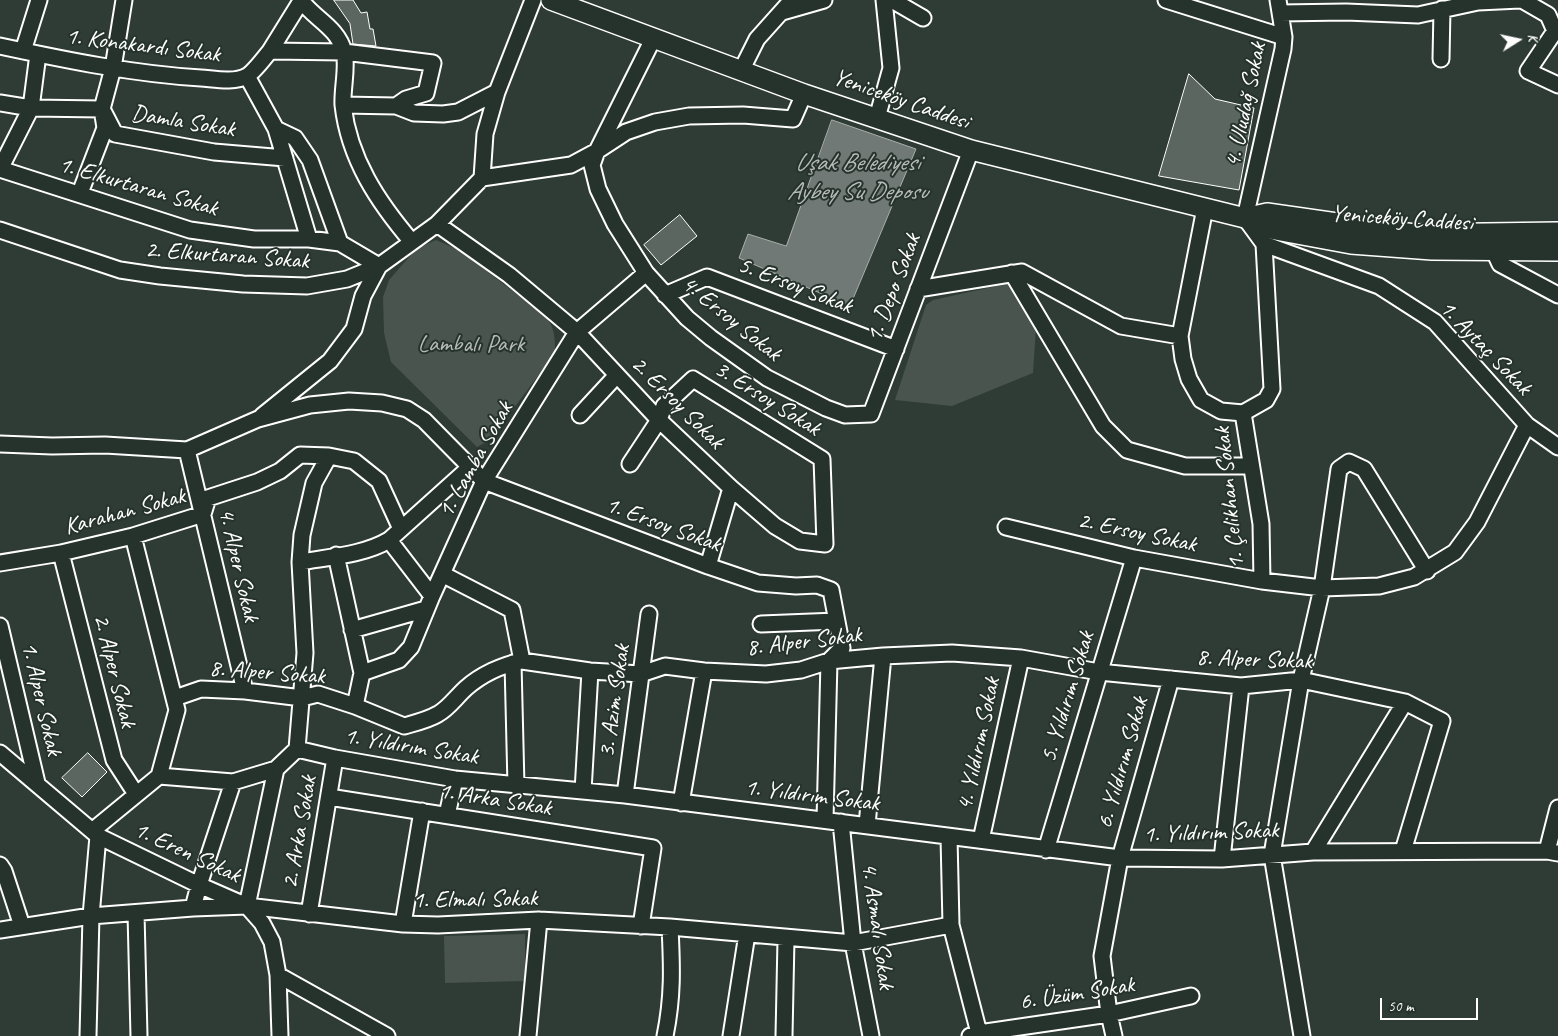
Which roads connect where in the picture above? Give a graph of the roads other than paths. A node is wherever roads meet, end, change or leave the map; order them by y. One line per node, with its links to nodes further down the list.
1 (39, 0): 20 (street)
2 (124, 0): 22 (street)
3 (301, 0): 18 (street, 1. Konakardı Sokak); 19 (street)
4 (533, 0): 26 (street)
5 (550, 0): 16 (street, Yeniceköy Caddesi)
6 (824, 0): 11 (street)
7 (884, 0): 33 (street)
8 (892, 0): 14 (street)
9 (1166, 0): 15 (street)
10 (1521, 0): 13 (street); 25 (street)
11 (786, 4): 23 (street)
12 (1279, 6): 13 (street); 15 (street, 4. Uludağ Sokak)
13 (1442, 9): 21 (street)
14 (923, 18)
15 (1284, 37): 42 (street, 4. Uludağ Sokak)
16 (653, 39): 23 (street, Yeniceköy Caddesi); 36 (street, 4. Ersoy Sokak)
17 (0, 46): 20 (street, 1. Konakardı Sokak)
18 (270, 51): 19 (street); 24 (street, 1. Konakardı Sokak)
19 (344, 52): 29 (street); 30 (street)
20 (31, 53): 22 (street, 1. Konakardı Sokak); 31 (street)
21 (1441, 59)
22 (113, 68): 24 (street, 1. Konakardı Sokak); 32 (street)
23 (741, 71): 27 (street, Yeniceköy Caddesi)
24 (247, 76): 34 (street)
25 (1558, 85)
26 (497, 92): 30 (street); 39 (street)
27 (804, 94): 33 (street, Yeniceköy Caddesi); 36 (street)
28 (0, 104): 31 (street, Damla Sokak)
29 (343, 105): 30 (street); 47 (street)
30 (396, 106)
31 (30, 108): 32 (street, Damla Sokak); 38 (street)
32 (102, 109): 37 (street, Damla Sokak); 40 (street)
33 (876, 118): 35 (street, Yeniceköy Caddesi)
34 (276, 128): 37 (street); 48 (street)
35 (971, 150): 41 (street, Yeniceköy Caddesi); 55 (street, 1. Depo Sokak)
36 (597, 151): 39 (street); 53 (street, 4. Ersoy Sokak)
37 (285, 158): 46 (street)
38 (0, 169): 40 (street, 1. Elkurtaran Sokak)
39 (482, 178): 43 (street, 2. Elkurtaran Sokak)
40 (80, 193): 46 (street, 1. Elkurtaran Sokak)
41 (1204, 208): 42 (street, Yeniceköy Caddesi); 59 (street, 1. Çelikhan Sokak)
42 (1245, 218): 45 (street, Yeniceköy Caddesi); 49 (street); 50 (street, Yeniceköy Caddesi)
43 (437, 224): 47 (street, 2. Elkurtaran Sokak); 58 (street, 2. Ersoy Sokak)
44 (0, 230): 52 (street, 2. Elkurtaran Sokak)
45 (1558, 232)
46 (309, 240): 48 (street, 1. Elkurtaran Sokak)
47 (412, 242): 52 (street, 2. Elkurtaran Sokak)
48 (340, 243): 52 (street, 1. Elkurtaran Sokak)
49 (1264, 244): 62 (street); 67 (street, 1. Aytaç Sokak)
50 (1494, 251): 51 (street, Yeniceköy Caddesi); 57 (street)
51 (1558, 252)
52 (379, 266): 65 (street)
53 (646, 273): 56 (street, 4. Ersoy Sokak); 58 (street, 1. Lamba Sokak)
54 (1012, 273): 55 (street); 59 (street); 73 (street)
55 (918, 289): 60 (street, 1. Depo Sokak)
56 (664, 295): 60 (street, 5. Ersoy Sokak); 63 (street, 4. Ersoy Sokak)
57 (1558, 295)
58 (577, 332): 61 (street, 2. Ersoy Sokak); 75 (street, 1. Lamba Sokak)
59 (1180, 336): 62 (street, 1. Çelikhan Sokak)
60 (896, 349): 63 (street, 1. Depo Sokak)
61 (617, 375): 64 (street); 66 (street, 2. Ersoy Sokak)
62 (1243, 413): 73 (street, 1. Çelikhan Sokak)
63 (871, 414)
64 (580, 416)
65 (258, 419): 70 (street); 74 (street)
66 (659, 420): 72 (street); 76 (street, 2. Ersoy Sokak); 82 (street, 3. Ersoy Sokak)
67 (1527, 425): 69 (street, 1. Aytaç Sokak); 89 (street, 2. Ersoy Sokak)
68 (0, 444): 70 (street)
69 (1558, 447)
70 (187, 450): 77 (street, 4. Alper Sokak)
71 (329, 456): 77 (street, Karahan Sokak); 79 (street); 86 (street)
72 (630, 464)
73 (1251, 466): 91 (street, 1. Çelikhan Sokak)
74 (469, 468): 75 (street); 79 (street)
75 (484, 481): 88 (street, 1. Ersoy Sokak); 90 (street, 1. Lamba Sokak)
76 (731, 488): 82 (street, 2. Ersoy Sokak); 88 (street)
77 (202, 514): 80 (street, Karahan Sokak); 111 (street, 4. Alper Sokak)
78 (1006, 527): 85 (street, 2. Ersoy Sokak)
79 (401, 529): 81 (street)
80 (133, 536): 83 (street, Karahan Sokak); 112 (street)
81 (389, 540): 84 (street); 93 (street)
82 (825, 544)
83 (61, 552): 87 (street, Karahan Sokak); 126 (street, 2. Alper Sokak)
84 (336, 555): 86 (street); 98 (street)
85 (1134, 558): 91 (street, 2. Ersoy Sokak); 105 (street, 5. Yıldırım Sokak)
86 (300, 562): 113 (street)
87 (0, 563)
88 (708, 566): 95 (street, 1. Ersoy Sokak)
89 (1427, 570): 92 (street, 2. Ersoy Sokak); 92 (street)
90 (442, 574): 93 (street, 1. Lamba Sokak); 102 (street)
91 (1262, 581): 92 (street, 2. Ersoy Sokak)
92 (1322, 588): 109 (street)
93 (429, 602): 98 (street); 106 (street, 1. Lamba Sokak)
94 (649, 614): 107 (street, 3. Azim Sokak)
95 (837, 621): 96 (street); 101 (street)
96 (761, 624)
97 (0, 626): 123 (street, 1. Alper Sokak)
98 (352, 630): 106 (street)
99 (883, 656): 100 (street, 8. Alper Sokak); 101 (street, 8. Alper Sokak); 135 (street)
100 (1021, 658): 105 (street, 8. Alper Sokak); 138 (street, 4. Yıldırım Sokak)
101 (829, 661): 104 (street, 8. Alper Sokak); 133 (street)
102 (517, 662): 103 (street, 8. Alper Sokak); 115 (street, 8. Alper Sokak); 124 (street)
103 (590, 671): 107 (street, 8. Alper Sokak); 125 (street)
104 (704, 671): 107 (street, 8. Alper Sokak); 129 (street)
105 (1099, 672): 108 (street, 8. Alper Sokak); 139 (street, 5. Yıldırım Sokak)
106 (362, 673): 115 (street)
107 (641, 674): 127 (street, 3. Azim Sokak)
108 (1171, 680): 110 (street, 8. Alper Sokak); 144 (street, 6. Yıldırım Sokak)
109 (1301, 680): 110 (street, 8. Alper Sokak); 114 (street, 8. Alper Sokak); 143 (street)
110 (1241, 686): 145 (street)
111 (245, 691): 112 (street, 8. Alper Sokak); 113 (street, 8. Alper Sokak)
112 (174, 698): 120 (street)
113 (302, 698): 115 (street, 8. Alper Sokak); 116 (street)
114 (1404, 702): 140 (street, 8. Alper Sokak); 141 (street)
115 (355, 706)
116 (297, 749): 118 (street, 1. Yıldırım Sokak); 119 (street)
117 (0, 753): 123 (street, 1. Eren Sokak)
118 (336, 758): 121 (street, 1. Yıldırım Sokak); 128 (street, 2. Arka Sokak)
119 (276, 768): 122 (street); 148 (street)
120 (159, 776): 122 (street); 126 (street)
121 (454, 779): 124 (street, 1. Yıldırım Sokak); 132 (street)
122 (233, 782): 147 (street)
123 (38, 783): 136 (street, 1. Eren Sokak)
124 (516, 786): 125 (street, 1. Yıldırım Sokak)
125 (582, 791): 127 (street, 1. Yıldırım Sokak)
126 (136, 794): 136 (street)
127 (625, 795): 129 (street, 1. Yıldırım Sokak)
128 (329, 797): 131 (street, 1. Arka Sokak); 151 (street, 2. Arka Sokak)
129 (681, 803): 133 (street, 1. Yıldırım Sokak)
130 (1558, 808): 142 (street)
131 (422, 811): 132 (street, 1. Arka Sokak); 154 (street)
132 (447, 815): 157 (street, 1. Arka Sokak)
133 (825, 820): 134 (street, 1. Yıldırım Sokak)
134 (841, 822): 135 (street, 1. Yıldırım Sokak); 162 (street, 4. Asmalı Sokak)
135 (867, 826): 137 (street, 1. Yıldırım Sokak)
136 (95, 833): 147 (street, 1. Eren Sokak); 152 (street)
137 (949, 837): 138 (street, 1. Yıldırım Sokak); 155 (street)
138 (981, 840): 139 (street, 1. Yıldırım Sokak)
139 (1046, 850): 144 (street, 1. Yıldırım Sokak)
140 (1403, 851): 141 (street, 1. Yıldırım Sokak); 142 (street, 1. Yıldırım Sokak)
141 (1313, 852): 143 (street, 1. Yıldırım Sokak)
142 (1552, 852)
143 (1272, 855): 145 (street, 1. Yıldırım Sokak); 178 (street)
144 (1120, 858): 145 (street, 1. Yıldırım Sokak); 165 (street, 6. Yıldırım Sokak)
145 (1222, 859)
146 (0, 865): 156 (street)
147 (199, 885): 148 (street, 1. Eren Sokak); 149 (street)
148 (246, 906): 149 (street, 1. Elmalı Sokak); 151 (street, 1. Elmalı Sokak); 163 (street, 1. Eren Sokak)
149 (193, 908): 150 (street, 1. Elmalı Sokak)
150 (136, 913): 152 (street, 1. Elmalı Sokak); 169 (street)
151 (309, 914): 154 (street, 1. Elmalı Sokak)
152 (92, 916): 156 (street, 1. Elmalı Sokak); 168 (street)
153 (539, 920): 154 (street, 1. Elmalı Sokak); 157 (street, 1. Elmalı Sokak); 172 (street)
154 (403, 924)
155 (951, 925): 162 (street, 1. Elmalı Sokak); 167 (street)
156 (22, 926): 159 (street, 1. Elmalı Sokak)
157 (641, 926): 158 (street, 1. Elmalı Sokak)
158 (670, 927): 160 (street, 1. Elmalı Sokak); 173 (street)
159 (0, 930)
160 (747, 934): 161 (street, 1. Elmalı Sokak); 174 (street)
161 (786, 939): 162 (street, 1. Elmalı Sokak); 175 (street)
162 (853, 944): 176 (street, 4. Asmalı Sokak)
163 (278, 975): 170 (street, 1. Eren Sokak); 171 (street)
164 (1191, 996): 165 (street, 6. Üzüm Sokak)
165 (1109, 1014): 166 (street, 6. Üzüm Sokak); 177 (street, 6. Yıldırım Sokak)
166 (1011, 1032): 167 (street, 6. Üzüm Sokak)
167 (975, 1034)
168 (88, 1036)
169 (139, 1036)
170 (280, 1036)
171 (387, 1036)
172 (528, 1036)
173 (665, 1036)
174 (731, 1036)
175 (784, 1036)
176 (871, 1036)
177 (1114, 1036)
178 (1300, 1036)

